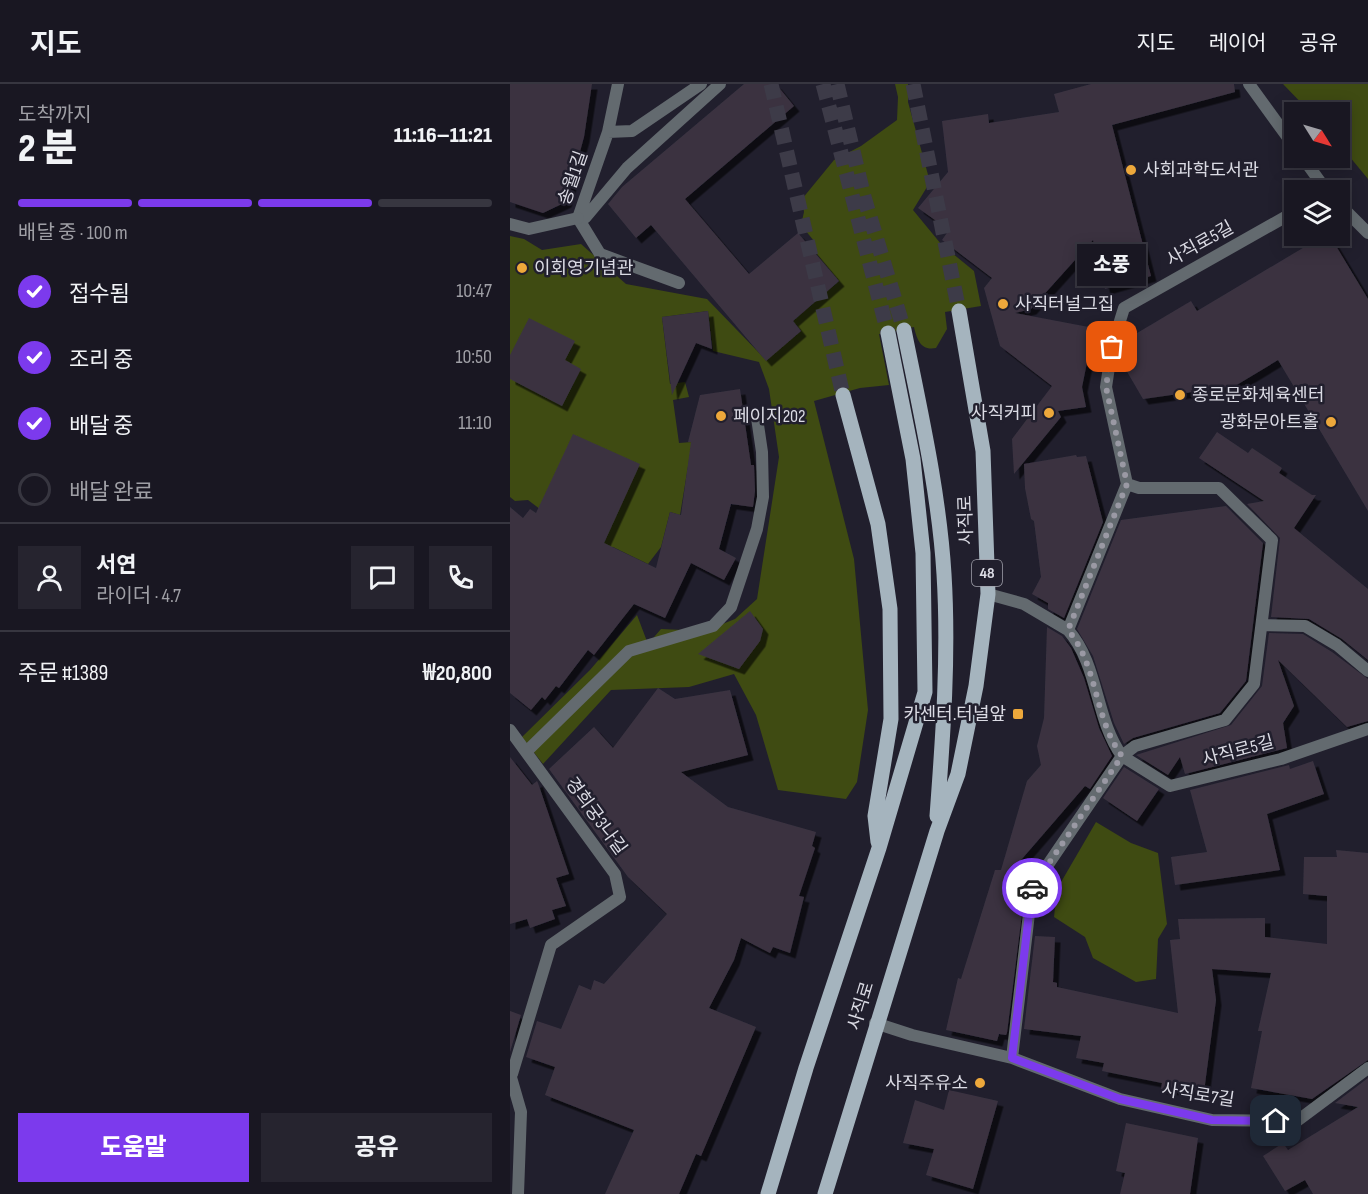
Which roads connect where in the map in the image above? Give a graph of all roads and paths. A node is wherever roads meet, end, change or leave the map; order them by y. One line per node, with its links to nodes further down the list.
1 (618, 84): 5 (street, 송월1길)
2 (701, 84): 5 (street)
3 (720, 84): 8 (street)
4 (1249, 84): 6 (street)
5 (608, 132): 8 (street, 송월1길)
6 (1284, 132)
7 (1350, 215): 11 (street)
8 (578, 218): 10 (street); 12 (street, 송월1길)
9 (1284, 218): 18 (street, 사직로5길)
10 (510, 224)
11 (1368, 233)
12 (679, 283)
13 (959, 311): 19 (main road, 사직로 / 48)
14 (904, 330): 27 (main road, 사직로 / 48)
15 (888, 333): 28 (main road, 사직로)
16 (843, 395): 28 (main road, 사직로)
17 (757, 417): 25 (street)
18 (1127, 484): 20 (street, 사직로5길); 21 (street)
19 (988, 594): 21 (street, 사직로5길); 27 (main road, 사직로 / 48)
20 (1262, 625): 22 (street); 26 (street, 사직로5길)
21 (1068, 630): 26 (street, 사직로5길)
22 (1368, 671)
23 (1368, 729): 26 (street, 사직로5길)
24 (510, 730): 25 (street, 경희궁3나길)
25 (527, 751): 32 (street, 경희궁3나길)
26 (1122, 756): 30 (street)
27 (937, 831): 29 (main road, 사직로 / 48)
28 (879, 848): 33 (main road, 사직로)
29 (875, 1023): 30 (street, 사직로7길); 35 (main road, 사직로 / 48)
30 (1012, 1058): 31 (street, 사직로7길)
31 (1368, 1068)
32 (511, 1074): 34 (street)
33 (768, 1193)
34 (518, 1194)
35 (825, 1194)

